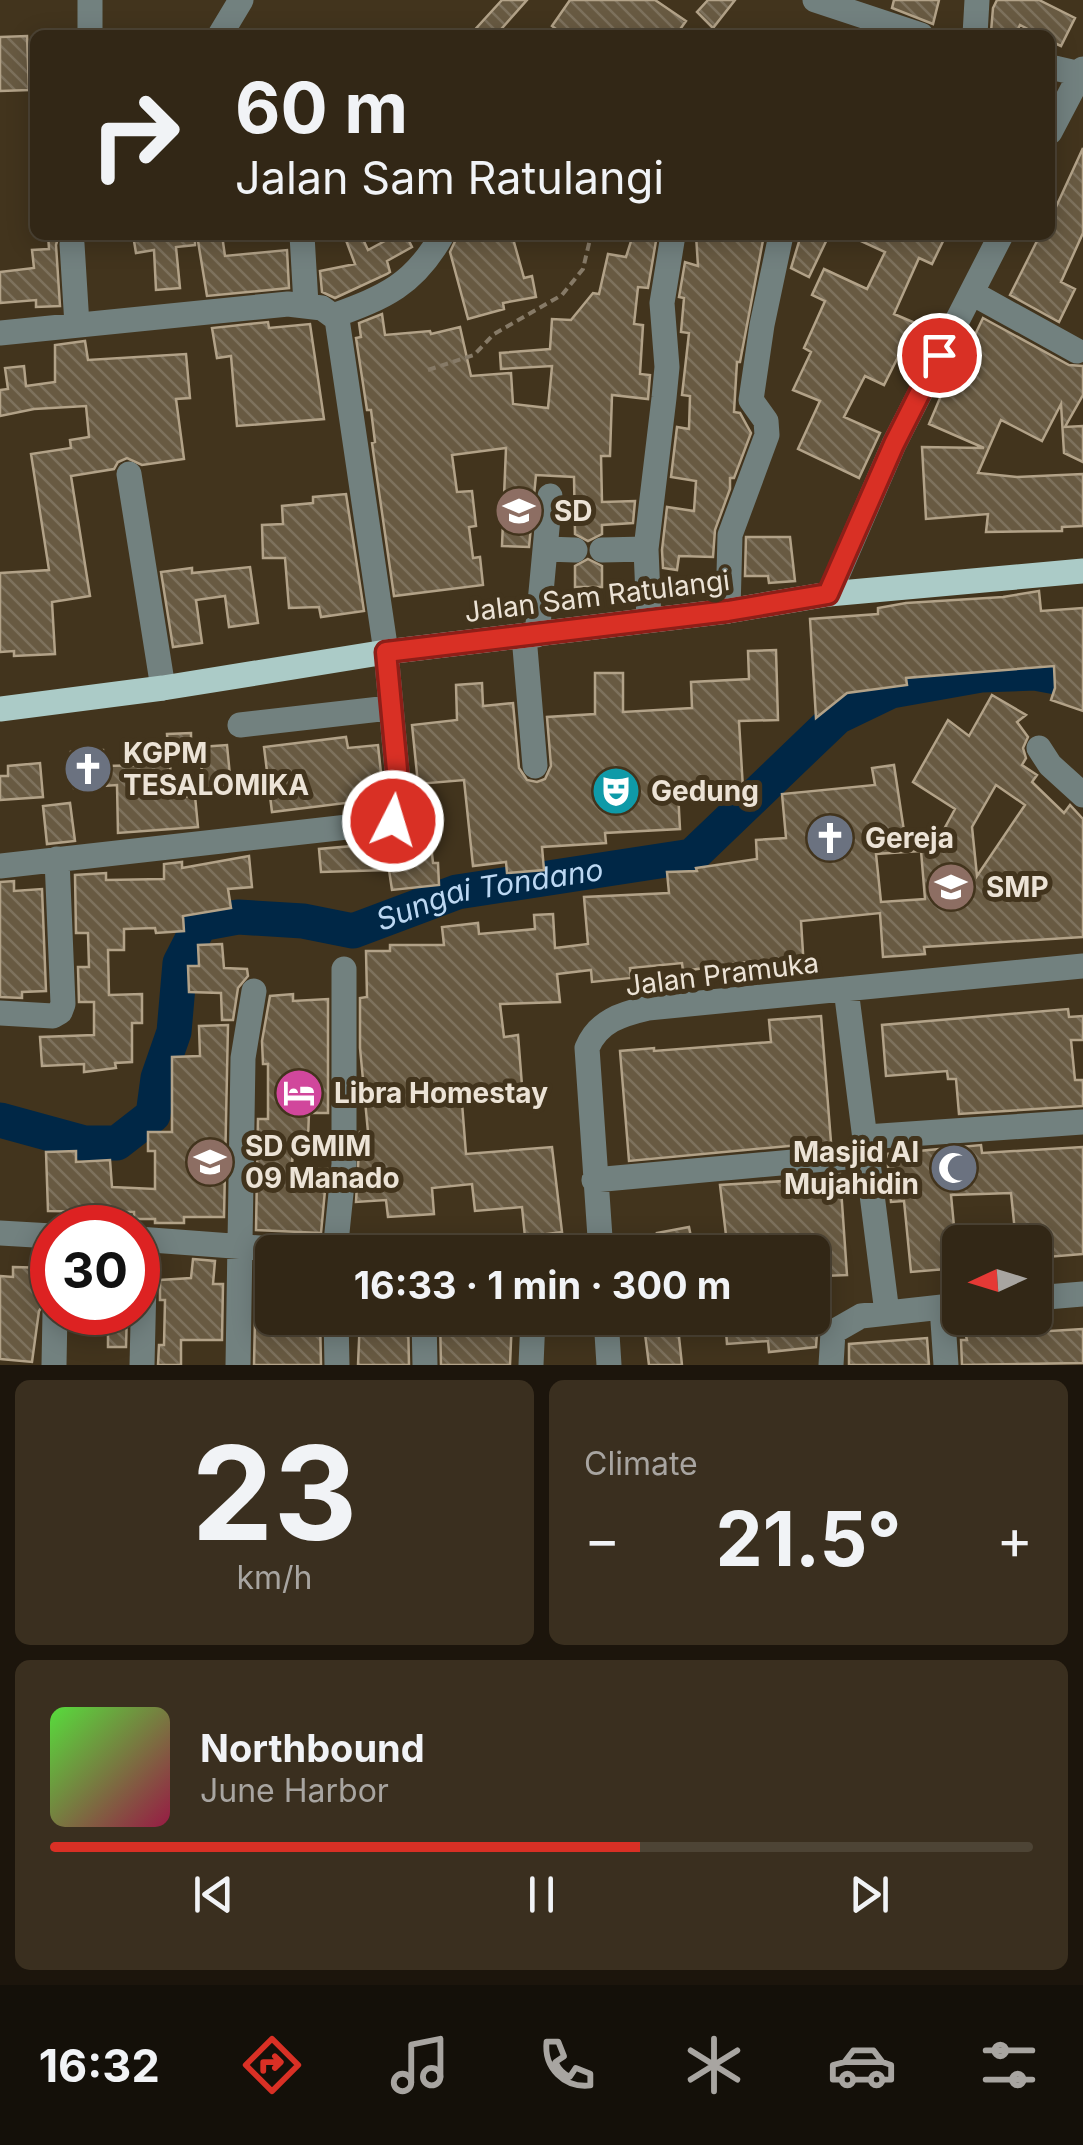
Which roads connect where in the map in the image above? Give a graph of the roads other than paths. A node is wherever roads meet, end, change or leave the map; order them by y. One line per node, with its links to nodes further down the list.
1 (90, 0): 5 (street)
2 (241, 0): 6 (street)
3 (815, 0): 7 (street)
4 (977, 0): 8 (street)
5 (90, 30)
6 (223, 30)
7 (906, 30)
8 (975, 30)
9 (1055, 68): 10 (street)
10 (1082, 71): 11 (street)
11 (1055, 122)
12 (302, 240): 19 (street)
13 (439, 240): 20 (street)
14 (672, 240): 27 (street)
15 (779, 240): 32 (street)
16 (998, 240): 18 (street)
17 (72, 244): 21 (street)
18 (972, 293): 23 (street); 31 (street)
19 (306, 304): 20 (street); 21 (street)
20 (333, 316): 35 (street)
21 (76, 325): 22 (street)
22 (0, 333)
23 (1077, 351)
24 (129, 474): 36 (street)
25 (550, 496): 26 (street)
26 (546, 549): 28 (street); 34 (street)
27 (646, 549): 29 (street); 33 (street)
28 (574, 550)
29 (602, 550)
30 (1083, 570): 31 (main road, Jalan Sam Ratulangi)
31 (828, 594): 32 (main road, Jalan Sam Ratulangi)
32 (728, 611): 33 (main road, Jalan Sam Ratulangi)
33 (649, 620): 34 (main road, Jalan Sam Ratulangi)
34 (530, 635): 35 (main road, Jalan Sam Ratulangi); 41 (street)
35 (386, 652): 36 (main road, Jalan Sam Ratulangi); 37 (street)
36 (163, 688): 38 (main road, Jalan Sam Ratulangi)
37 (389, 708): 39 (street); 43 (street)
38 (0, 709)
39 (240, 725)
40 (1038, 748): 42 (street)
41 (534, 766)
42 (1083, 794)
43 (56, 859): 44 (street); 49 (street)
44 (0, 866)
45 (1083, 966): 47 (street, Jalan Pramuka)
46 (344, 969): 55 (street)
47 (846, 989): 51 (street); 52 (street, Jalan Pramuka)
48 (254, 991): 58 (street)
49 (0, 1014)
50 (1083, 1122): 51 (street)
51 (868, 1146): 52 (street); 63 (street)
52 (594, 1180): 56 (street, Jalan Pramuka)
53 (0, 1233): 54 (street)
54 (30, 1235)
55 (337, 1235)
56 (599, 1235)
57 (160, 1241): 58 (street)
58 (238, 1248): 59 (street); 73 (street)
59 (255, 1249)
60 (1083, 1294): 61 (street)
61 (1052, 1297)
62 (942, 1307): 63 (street)
63 (887, 1313): 78 (street)
64 (55, 1335): 71 (street)
65 (142, 1335): 72 (street)
66 (336, 1335): 74 (street)
67 (424, 1335): 75 (street)
68 (532, 1335): 76 (street)
69 (607, 1335): 77 (street)
70 (949, 1335): 79 (street)
71 (54, 1365)
72 (142, 1365)
73 (238, 1365)
74 (336, 1365)
75 (424, 1365)
76 (531, 1365)
77 (608, 1365)
78 (831, 1365)
79 (946, 1365)

